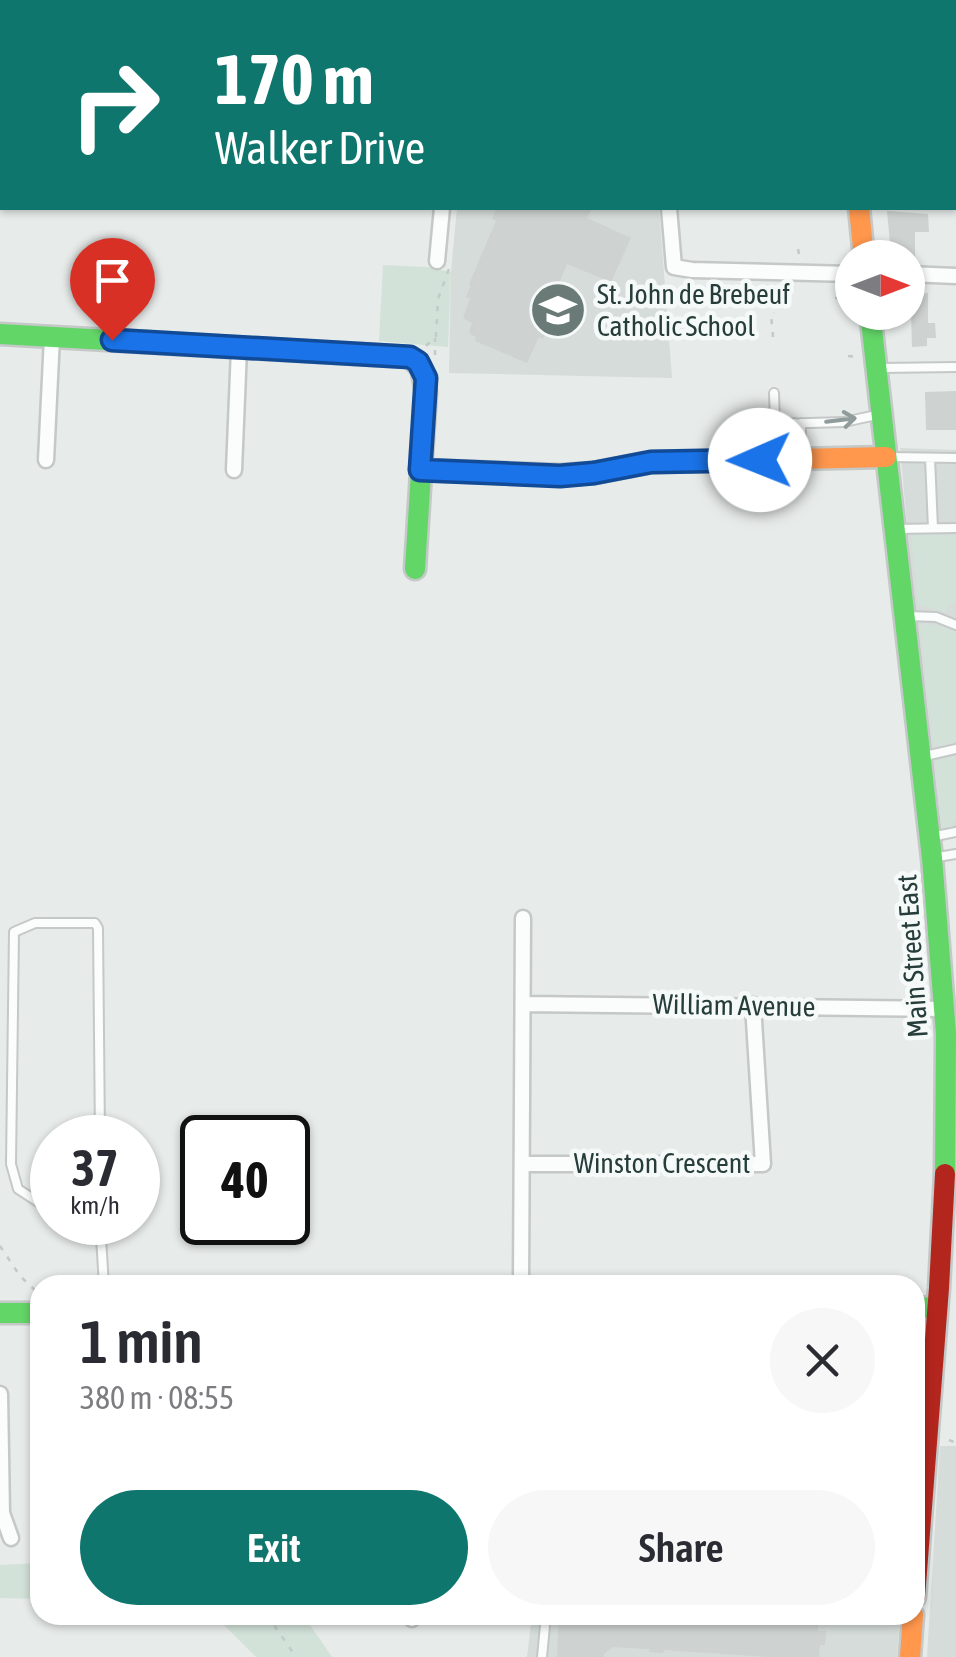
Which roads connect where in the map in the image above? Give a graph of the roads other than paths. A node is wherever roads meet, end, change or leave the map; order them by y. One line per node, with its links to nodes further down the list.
1 (442, 210): 5 (street)
2 (669, 210): 6 (street)
3 (860, 210): 4 (main road)
4 (868, 240)
5 (444, 263)
6 (835, 274)
7 (925, 275): 8 (street)
8 (956, 276)
9 (869, 330): 13 (main road, Main Street East)
10 (0, 334): 11 (main road)
11 (52, 337): 12 (main road); 21 (street)
12 (239, 348): 23 (street); 24 (main road)
13 (867, 362): 14 (lane); 16 (main road, Main Street East)
14 (956, 367)
15 (774, 393): 17 (lane)
16 (882, 414): 17 (lane, one-way to 16); 18 (main road, Main Street East)
17 (798, 423): 22 (lane)
18 (886, 458): 19 (lane); 22 (main road); 27 (main road, Main Street East)
19 (930, 458): 20 (lane); 25 (lane)
20 (956, 458)
21 (46, 460)
22 (798, 460): 24 (main road)
23 (234, 470)
24 (420, 470): 28 (main road)
25 (933, 528): 26 (lane); 27 (lane)
26 (956, 528)
27 (895, 529): 29 (main road, Main Street East)
28 (416, 568)
29 (905, 616): 30 (lane); 32 (main road, Main Street East)
30 (956, 625)
31 (956, 749): 32 (lane)
32 (920, 757): 34 (main road, Main Street East)
33 (956, 832): 34 (lane)
34 (931, 847): 35 (lane); 39 (main road, Main Street East)
35 (956, 854)
36 (523, 918): 37 (street)
37 (524, 1004): 38 (street, William Avenue); 42 (street)
38 (752, 1005): 39 (street, William Avenue); 42 (street, Winston Crescent)
39 (944, 1008): 41 (main road, Main Street East)
40 (100, 1115): 43 (lane)
41 (951, 1161): 47 (main road, Main Street East)
42 (522, 1164): 46 (street)
43 (30, 1196)
44 (100, 1245): 45 (lane)
45 (103, 1275)
46 (521, 1275)
47 (946, 1308): 51 (main road, Main Street East)
48 (0, 1313): 49 (main road)
49 (30, 1313)
50 (0, 1394): 52 (street)
51 (925, 1439)
52 (11, 1538)
53 (545, 1625): 55 (lane)
54 (913, 1625): 56 (main road)
55 (542, 1657)
56 (910, 1657)

